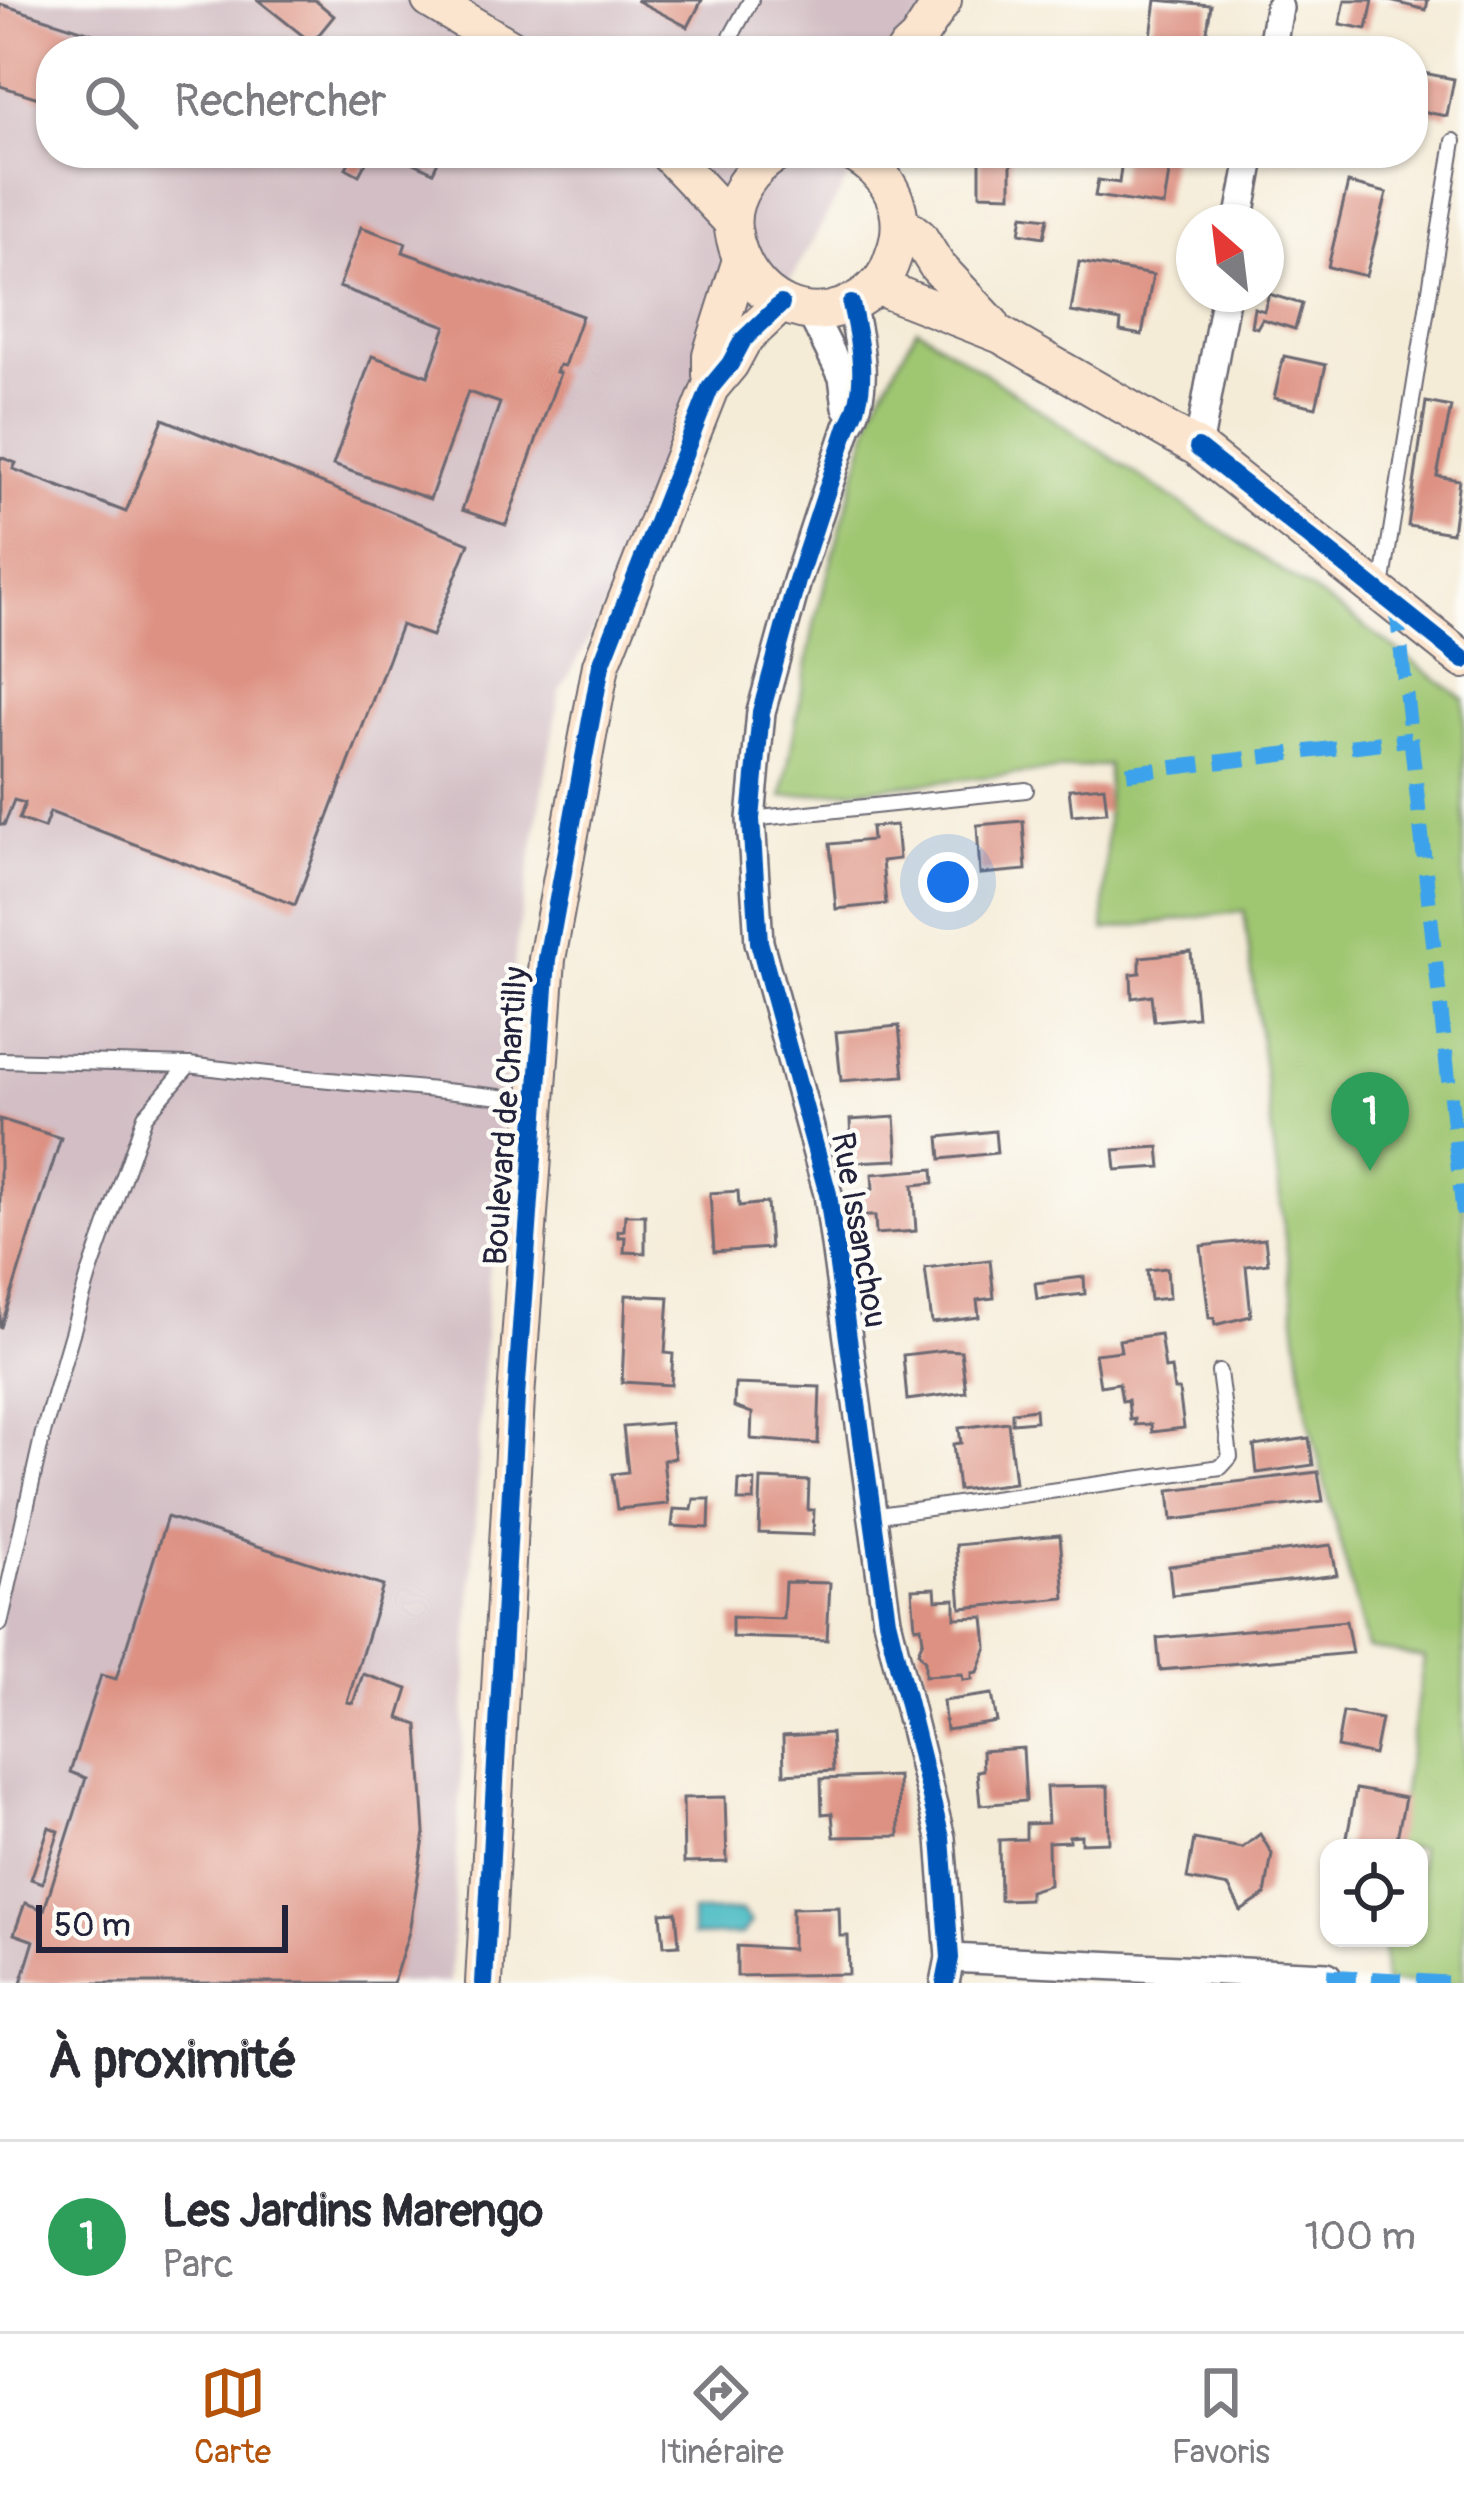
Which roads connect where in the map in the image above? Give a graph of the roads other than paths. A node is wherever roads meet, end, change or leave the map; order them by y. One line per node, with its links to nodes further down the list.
1 (430, 0): 5 (street)
2 (751, 0): 6 (lane)
3 (943, 0): 7 (street)
4 (1279, 8): 8 (street)
5 (491, 36)
6 (731, 36)
7 (919, 36)
8 (1274, 36)
9 (1454, 141): 25 (lane)
10 (681, 168): 15 (street)
11 (755, 168): 15 (street)
12 (889, 168): 16 (street)
13 (1249, 168): 14 (street)
14 (1243, 204)
15 (732, 222): 17 (street)
16 (900, 222): 18 (street); 21 (street)
17 (740, 263): 19 (street); 22 (street, Boulevard de Chantilly)
18 (863, 295): 19 (street); 21 (street); 23 (street, Rue Issanchou)
19 (795, 307): 22 (street, Boulevard de Chantilly); 23 (street)
20 (1223, 312): 24 (street)
21 (1001, 335): 24 (street)
22 (710, 388): 31 (street, Boulevard de Chantilly)
23 (848, 426): 28 (street, Rue Issanchou)
24 (1198, 448): 25 (street)
25 (1382, 592): 26 (street)
26 (1464, 660)
27 (1026, 790): 28 (lane)
28 (752, 819): 33 (street, Rue Issanchou)
29 (0, 1060): 30 (lane)
30 (189, 1065): 31 (lane); 34 (lane)
31 (538, 1101): 37 (street, Boulevard de Chantilly)
32 (1219, 1372): 33 (lane)
33 (872, 1516): 35 (street, Rue Issanchou)
34 (0, 1624)
35 (947, 1971): 36 (street)
36 (1327, 1976)
37 (484, 1983)

